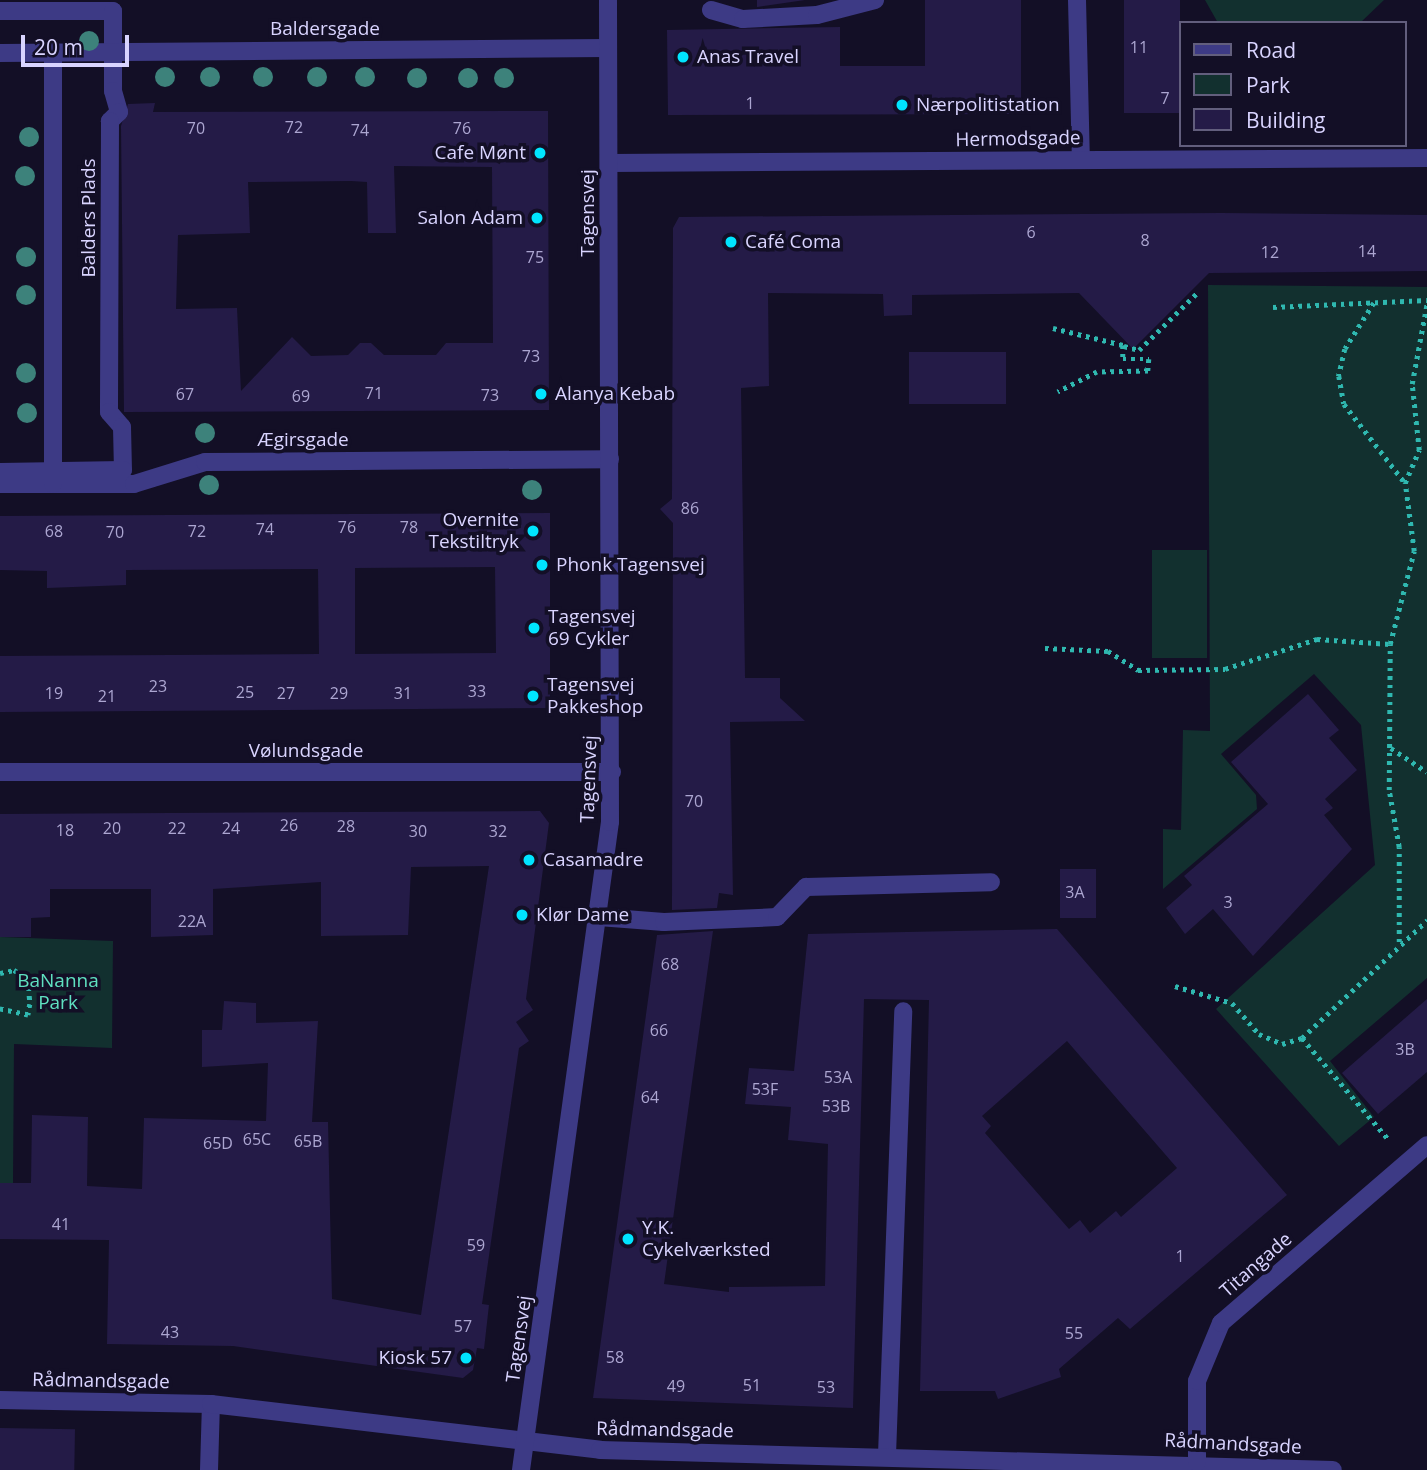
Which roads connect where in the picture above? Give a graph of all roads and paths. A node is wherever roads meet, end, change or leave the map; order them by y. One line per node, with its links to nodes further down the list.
1 (608, 0): 7 (street, Tagensvej)
2 (875, 0): 4 (street)
3 (1077, 0): 12 (street)
4 (821, 8): 6 (street)
5 (0, 10): 8 (street, Balders Plads)
6 (711, 10)
7 (607, 48): 8 (street, Baldersgade); 13 (street, Tagensvej)
8 (114, 51): 9 (street, Baldersgade); 23 (street, Balders Plads)
9 (54, 52): 10 (street, Baldersgade); 23 (street, Balders Plads)
10 (0, 54)
11 (1427, 158): 12 (street, Hermodsgade)
12 (1081, 159): 13 (street, Hermodsgade)
13 (609, 163): 21 (street, Tagensvej)
14 (1199, 291): 19 (path)
15 (1427, 302): 16 (path); 24 (path)
16 (1374, 303): 17 (path); 24 (path)
17 (1273, 307)
18 (1054, 328): 19 (path)
19 (1123, 345): 20 (path)
20 (1058, 392)
21 (610, 459): 23 (street, Ægirsgade); 30 (street, Tagensvej)
22 (0, 472): 23 (street, Balders Plads)
23 (53, 478): 25 (street, Ægirsgade)
24 (1405, 483): 26 (path)
25 (0, 484)
26 (1390, 644): 27 (path); 28 (path)
27 (1045, 648)
28 (1390, 748): 31 (path); 35 (path)
29 (0, 772): 30 (street, Vølundsgade)
30 (612, 772): 33 (street, Tagensvej)
31 (1427, 772)
32 (990, 883): 33 (street)
33 (599, 917): 45 (street, Tagensvej)
34 (1427, 920): 35 (path)
35 (1399, 942): 40 (path)
36 (0, 973): 38 (path)
37 (1175, 986): 40 (path)
38 (0, 1009)
39 (903, 1011): 46 (street)
40 (1302, 1038): 42 (path)
41 (1427, 1144): 42 (street, Titangade)
42 (1407, 1162): 47 (street, Titangade)
43 (0, 1400): 44 (street, Rådmandsgade)
44 (211, 1404): 45 (street, Rådmandsgade); 50 (street)
45 (525, 1440): 46 (street, Rådmandsgade); 51 (street, Tagensvej)
46 (887, 1455): 48 (street, Rådmandsgade)
47 (1197, 1462): 49 (street, Rådmandsgade); 52 (street, Rådmandsgade)
48 (923, 1463): 49 (street, Rådmandsgade)
49 (986, 1464)
50 (209, 1470)
51 (521, 1470)
52 (1333, 1470)

